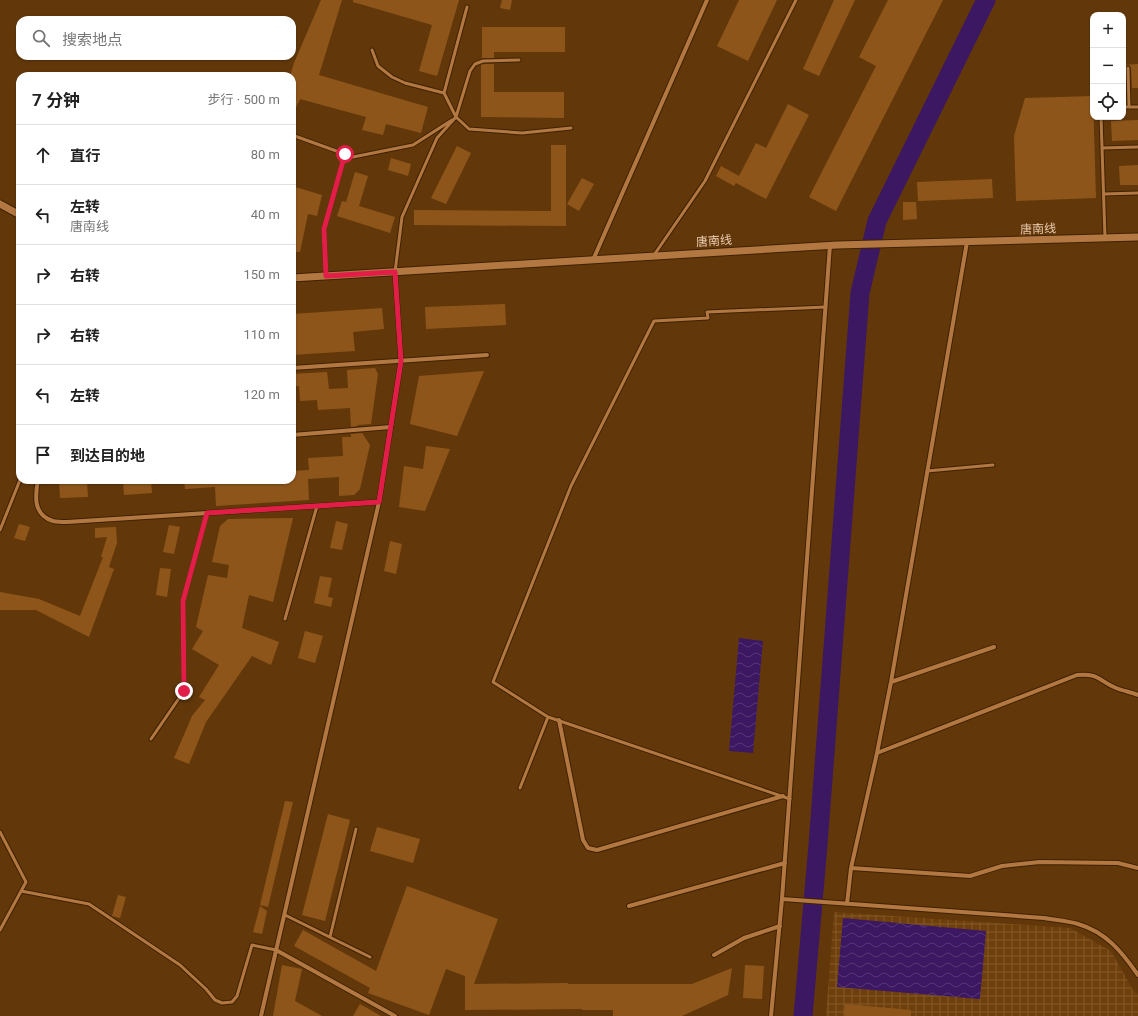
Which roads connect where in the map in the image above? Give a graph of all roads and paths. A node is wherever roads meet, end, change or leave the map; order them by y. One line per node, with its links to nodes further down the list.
1 (707, 0): 26 (street)
2 (796, 0): 25 (lane)
3 (467, 7): 7 (lane)
4 (372, 50): 7 (lane)
5 (518, 60): 10 (lane)
6 (1128, 68): 8 (lane)
7 (444, 93): 10 (lane)
8 (1129, 107): 9 (lane)
9 (1138, 107)
10 (456, 117): 12 (lane); 16 (lane); 27 (lane)
11 (1101, 120): 14 (lane)
12 (571, 128)
13 (296, 136): 16 (lane)
14 (1102, 148): 15 (lane); 18 (lane)
15 (1138, 148)
16 (345, 154): 28 (lane)
17 (1138, 193): 18 (lane)
18 (1104, 194): 22 (lane)
19 (0, 204): 20 (street)
20 (16, 213)
21 (1138, 237): 22 (street, 唐南线)
22 (1106, 238): 23 (street, 唐南线)
23 (967, 242): 24 (street, 唐南线); 37 (street)
24 (834, 245): 25 (street, 唐南线); 30 (street)
25 (653, 256): 26 (street, 唐南线)
26 (592, 260): 27 (street, 唐南线)
27 (395, 272): 28 (street, 唐南线); 32 (street)
28 (326, 276): 29 (street, 唐南线)
29 (296, 278)
30 (826, 308): 48 (lane); 54 (street)
31 (487, 355): 32 (street)
32 (401, 361): 33 (street); 34 (street)
33 (296, 368)
34 (391, 427): 35 (street); 40 (street)
35 (296, 434)
36 (993, 465): 37 (lane)
37 (927, 471): 46 (street)
38 (18, 484): 43 (lane)
39 (37, 484): 42 (street)
40 (379, 502): 41 (street); 64 (street)
41 (317, 506): 42 (street); 44 (lane)
42 (207, 513): 50 (lane)
43 (0, 530)
44 (285, 619)
45 (994, 647): 46 (street)
46 (891, 682): 51 (street)
47 (1138, 695): 51 (street)
48 (548, 717): 49 (lane); 52 (lane)
49 (558, 720): 53 (lane); 53 (street)
50 (151, 739)
51 (877, 753): 58 (street)
52 (520, 788)
53 (782, 796): 54 (lane)
54 (790, 799): 57 (street)
55 (356, 829): 67 (lane)
56 (0, 832): 60 (lane)
57 (785, 864): 61 (street); 63 (street)
58 (851, 868): 59 (street); 62 (street)
59 (1138, 868)
60 (21, 891): 66 (lane); 68 (lane)
61 (782, 899): 62 (street); 65 (street)
62 (848, 904): 71 (street)
63 (629, 906)
64 (285, 915): 67 (lane); 68 (street)
65 (780, 926): 69 (street); 74 (street)
66 (0, 930)
67 (330, 937): 70 (lane)
68 (276, 950): 72 (street); 73 (street)
69 (714, 955)
70 (370, 957)
71 (1138, 975)
72 (261, 1016)
73 (395, 1016)
74 (771, 1016)

